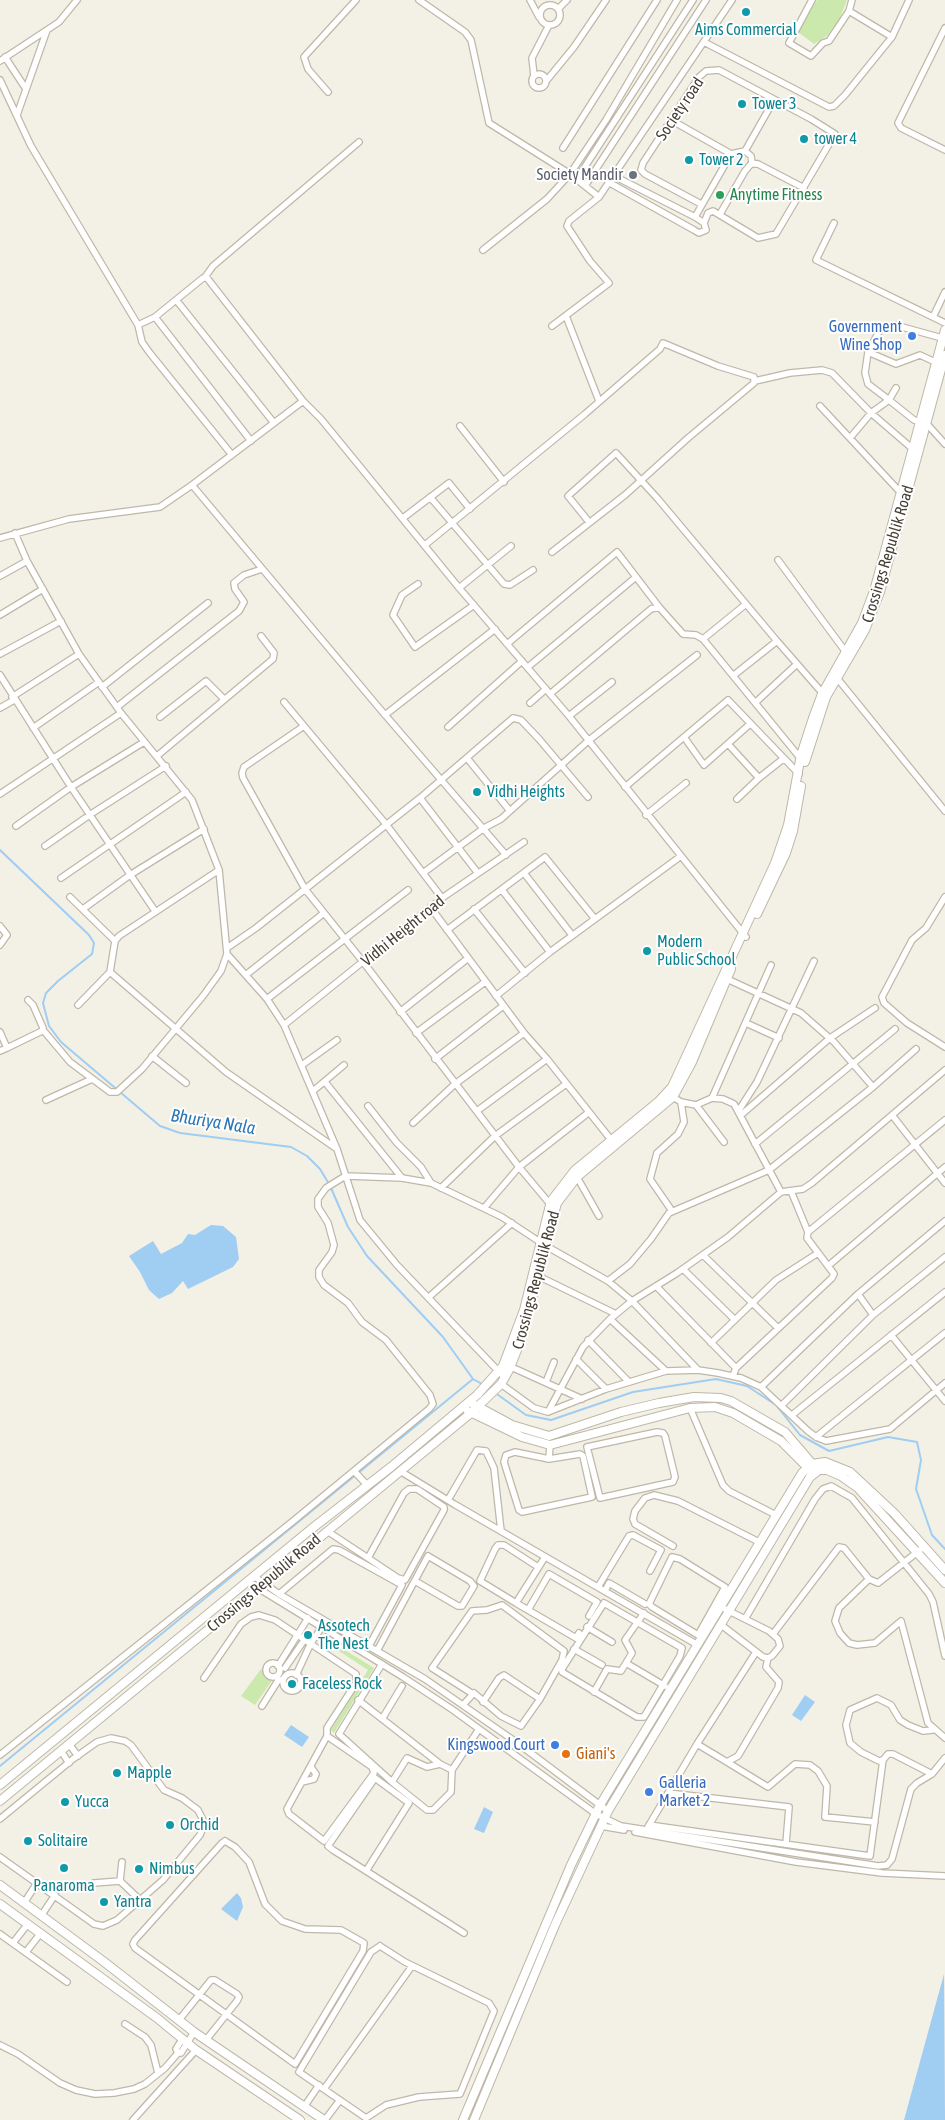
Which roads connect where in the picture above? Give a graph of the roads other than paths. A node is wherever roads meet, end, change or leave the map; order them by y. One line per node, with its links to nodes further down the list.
1 (77, 0): 20 (street)
2 (356, 0): 28 (street)
3 (420, 0): 38 (street)
4 (530, 0): 17 (street)
5 (567, 0): 15 (street)
6 (606, 0): 26 (street)
7 (657, 0): 33 (street)
8 (677, 0): 38 (street)
9 (693, 0): 40 (street)
10 (706, 0): 42 (street)
11 (732, 0): 22 (street)
12 (812, 0): 16 (street)
13 (852, 0): 16 (street)
14 (909, 0): 21 (street)
15 (558, 9): 17 (street); 18 (street)
16 (849, 11): 21 (street)
17 (539, 17): 18 (street)
18 (548, 25): 24 (street)
19 (945, 28): 34 (street)
20 (48, 30): 23 (street); 27 (street)
21 (892, 37): 22 (street)
22 (704, 42): 39 (street)
23 (3, 59): 27 (street)
24 (534, 76): 26 (street); 26 (street)
25 (0, 80): 30 (street)
26 (547, 80)
27 (26, 89): 30 (street)
28 (328, 92)
29 (774, 100): 31 (street, Society road); 35 (street); 43 (street, Society road)
30 (17, 115): 58 (street)
31 (672, 120): 36 (street); 45 (street, Society road)
32 (360, 142): 51 (street)
33 (563, 148)
34 (945, 150)
35 (745, 151): 36 (street); 37 (street)
36 (731, 154): 45 (street)
37 (758, 164): 43 (street); 46 (street)
38 (570, 174): 40 (street); 50 (street)
39 (614, 176): 41 (street); 47 (street)
40 (577, 179): 42 (street)
41 (610, 183): 44 (street); 48 (street)
42 (584, 186): 44 (street)
43 (804, 188): 46 (street, Society road)
44 (599, 197): 54 (street)
45 (701, 204): 47 (street)
46 (720, 214): 48 (street, Society road)
47 (695, 217): 48 (street)
48 (704, 223)
49 (834, 223): 56 (street)
50 (483, 250)
51 (205, 277): 53 (street); 68 (street)
52 (945, 292): 56 (street)
53 (177, 301): 55 (street); 73 (street)
54 (566, 316): 59 (street); 69 (street)
55 (155, 317): 58 (street); 76 (street)
56 (933, 317): 57 (street)
57 (945, 323)
58 (138, 325): 79 (street)
59 (552, 326)
60 (945, 330): 61 (street)
61 (942, 338): 62 (street); 64 (street)
62 (868, 352): 64 (street); 67 (street)
63 (945, 355): 72 (street, Crossings Republik Road)
64 (935, 362): 72 (street)
65 (755, 380): 69 (street); 71 (street); 80 (street)
66 (896, 388): 67 (street)
67 (889, 400): 71 (street); 72 (street)
68 (303, 401): 73 (street); 86 (street)
69 (599, 401): 81 (street)
70 (820, 406): 75 (street)
71 (871, 413): 75 (street); 78 (street)
72 (924, 422): 77 (street); 78 (street); 124 (street, Crossings Republik Road)
73 (274, 423): 76 (street)
74 (460, 426): 81 (street)
75 (850, 438): 83 (street)
76 (251, 441): 79 (street)
77 (945, 444)
78 (914, 450): 83 (street)
79 (232, 455): 82 (street)
80 (640, 481): 87 (street); 87 (street); 105 (street)
81 (504, 482): 85 (street)
82 (192, 485): 89 (street); 97 (street)
83 (901, 493): 115 (street)
84 (430, 497): 85 (street); 86 (street); 88 (street)
85 (470, 509): 88 (street)
86 (403, 518): 91 (street)
87 (588, 522): 93 (street)
88 (452, 524): 91 (street); 96 (street)
89 (15, 533): 90 (street); 95 (street)
90 (0, 538)
91 (425, 545): 102 (street)
92 (511, 546): 96 (street)
93 (552, 552)
94 (778, 560): 115 (street)
95 (27, 561): 99 (street); 103 (street)
96 (486, 565): 98 (street); 102 (street)
97 (262, 569): 135 (street); 136 (street)
98 (533, 570)
99 (0, 576)
100 (636, 577): 107 (street); 114 (street); 121 (street)
101 (418, 584): 106 (street)
102 (459, 588): 106 (street)
103 (43, 589): 108 (street); 109 (street)
104 (208, 603): 126 (street)
105 (746, 604): 112 (street); 113 (street)
106 (474, 605): 110 (street)
107 (659, 607): 112 (street); 127 (street)
108 (0, 615)
109 (61, 621): 116 (street); 117 (street)
110 (495, 629): 114 (street); 136 (street)
111 (261, 636): 130 (street)
112 (703, 639): 123 (street)
113 (777, 641): 120 (street); 123 (street)
114 (507, 644): 119 (street)
115 (845, 651): 128 (street)
116 (0, 654)
117 (79, 654): 126 (street); 129 (street)
118 (697, 655): 144 (street)
119 (522, 661): 121 (street); 141 (street)
120 (797, 664): 128 (street); 132 (street)
121 (528, 668): 127 (street)
122 (0, 675): 129 (street)
123 (734, 676): 132 (street)
124 (837, 678): 128 (street, Crossings Republik Road); 166 (street)
125 (612, 682): 137 (street)
126 (101, 685): 135 (street); 142 (street)
127 (548, 692): 133 (street); 137 (street)
128 (824, 695): 151 (street); 200 (street, Crossings Republik Road)
129 (13, 698): 134 (street); 142 (street)
130 (224, 699): 138 (street); 147 (street)
131 (284, 702): 140 (street)
132 (756, 702): 151 (street)
133 (530, 703)
134 (0, 708)
135 (119, 710): 145 (street); 148 (street)
136 (385, 715): 156 (street)
137 (569, 716): 144 (street)
138 (160, 717)
139 (750, 724): 143 (street); 146 (street); 150 (street)
140 (304, 726): 169 (street); 185 (street)
141 (448, 727)
142 (33, 728): 148 (street)
143 (684, 737): 146 (street); 159 (street)
144 (588, 741): 152 (street); 159 (street)
145 (144, 742): 147 (street); 158 (street)
146 (728, 744): 155 (street)
147 (157, 756): 153 (street)
148 (53, 757): 158 (street); 161 (street)
149 (466, 758): 152 (street); 156 (street); 165 (street)
150 (783, 759): 154 (street); 155 (street)
151 (801, 759): 154 (street)
152 (561, 764): 162 (street); 165 (street)
153 (166, 766): 160 (street); 167 (street)
154 (799, 774): 200 (street)
155 (759, 778): 164 (street)
156 (439, 780): 163 (street); 171 (street)
157 (686, 783): 168 (street)
158 (71, 787): 167 (street); 170 (street)
159 (625, 787): 168 (street)
160 (186, 792): 172 (street); 174 (street)
161 (0, 794)
162 (588, 797)
163 (420, 798): 169 (street); 176 (street)
164 (737, 799)
165 (510, 811): 171 (street)
166 (945, 811)
167 (90, 814): 174 (street); 175 (street)
168 (646, 814): 178 (street)
169 (386, 823): 181 (street); 185 (street)
170 (16, 826)
171 (484, 828): 176 (street); 177 (street)
172 (204, 829): 179 (street); 183 (street)
173 (524, 842): 177 (street, Vidhi Height road)
174 (110, 843): 183 (street); 184 (street)
175 (45, 846)
176 (458, 848): 180 (street); 181 (street)
177 (506, 855): 180 (street, Vidhi Height road)
178 (681, 856): 196 (street); 200 (street)
179 (219, 870): 194 (street); 204 (street)
180 (477, 872): 189 (street, Vidhi Height road)
181 (423, 873): 189 (street)
182 (524, 873): 187 (street); 196 (street); 199 (street)
183 (130, 875): 192 (street); 194 (street)
184 (61, 878)
185 (305, 889): 195 (street); 204 (street)
186 (408, 890): 201 (street)
187 (502, 890): 193 (street); 205 (street)
188 (70, 897): 192 (street)
189 (442, 898): 191 (street, Vidhi Height road)
190 (945, 898): 235 (street)
191 (431, 908): 198 (street); 208 (street, Vidhi Height road)
192 (83, 909): 202 (street)
193 (474, 909): 198 (street); 211 (street)
194 (155, 911): 202 (street)
195 (324, 913): 201 (street); 212 (street)
196 (595, 919): 199 (street)
197 (0, 926): 203 (street)
198 (447, 930): 206 (street)
199 (572, 935): 205 (street)
200 (745, 935): 213 (street, Crossings Republik Road); 266 (street)
201 (344, 938): 208 (street); 217 (street)
202 (115, 941): 210 (street)
203 (0, 945)
204 (227, 951): 212 (street); 226 (street)
205 (550, 952): 211 (street)
206 (467, 959): 214 (street); 223 (street)
207 (814, 960): 221 (street)
208 (364, 963): 223 (street); 225 (street, Vidhi Height road)
209 (771, 965): 215 (street)
210 (110, 972): 219 (street); 226 (street)
211 (525, 973): 216 (street)
212 (247, 974): 217 (street)
213 (727, 979): 215 (street); 253 (street, Crossings Republik Road)
214 (485, 982): 216 (street); 230 (street)
215 (759, 992): 221 (street); 224 (street)
216 (496, 996): 220 (street)
217 (267, 999): 225 (street)
218 (28, 1000): 228 (street)
219 (78, 1005)
220 (503, 1006): 231 (street); 240 (street)
221 (794, 1008): 232 (street); 233 (street)
222 (874, 1008): 233 (street)
223 (400, 1012): 230 (street)
224 (746, 1023): 232 (street); 254 (street)
225 (284, 1025): 243 (street)
226 (174, 1029): 239 (street); 270 (street)
227 (896, 1029): 242 (street)
228 (43, 1030): 236 (street); 246 (street)
229 (0, 1032): 236 (street)
230 (416, 1033): 240 (street)
231 (524, 1033): 241 (street); 249 (street)
232 (779, 1038): 261 (street)
233 (830, 1038): 242 (street); 261 (street)
234 (337, 1040): 243 (street)
235 (945, 1047)
236 (7, 1048): 238 (street)
237 (916, 1049): 251 (street)
238 (0, 1051)
239 (152, 1056): 246 (street); 248 (street)
240 (435, 1059): 249 (street)
241 (548, 1059): 250 (street); 259 (street)
242 (854, 1063): 251 (street); 268 (street)
243 (302, 1065): 252 (street)
244 (344, 1065): 247 (street)
245 (945, 1070): 262 (street)
246 (92, 1079): 255 (street)
247 (325, 1082): 252 (street); 277 (street)
248 (186, 1083)
249 (455, 1084): 259 (street); 264 (street)
250 (566, 1084): 260 (street); 265 (street)
251 (873, 1087): 273 (street)
252 (313, 1091): 270 (street)
253 (673, 1097): 256 (street); 276 (street, Crossings Republik Road)
254 (712, 1098): 257 (street); 261 (street)
255 (46, 1100)
256 (681, 1102): 257 (street); 285 (street)
257 (696, 1105): 267 (street)
258 (368, 1106): 278 (street)
259 (477, 1111): 265 (street)
260 (588, 1113): 266 (street); 271 (street)
261 (740, 1113): 268 (street)
262 (892, 1114): 269 (street); 281 (street)
263 (945, 1120): 269 (street)
264 (413, 1123)
265 (495, 1136): 271 (street); 280 (street)
266 (612, 1141): 283 (street)
267 (724, 1142)
268 (755, 1144): 273 (street)
269 (916, 1145): 274 (street); 289 (street)
270 (337, 1149): 275 (street)
271 (518, 1167): 283 (street); 284 (street)
272 (945, 1167): 274 (street)
273 (769, 1170): 282 (street); 285 (street)
274 (937, 1174): 279 (street); 294 (street)
275 (347, 1176): 277 (street); 301 (street); 348 (street)
276 (577, 1177): 286 (street); 290 (street, Crossings Republik Road)
277 (402, 1178): 278 (street)
278 (431, 1183): 280 (street)
279 (945, 1183)
280 (441, 1188): 284 (street)
281 (792, 1191): 282 (street); 289 (street)
282 (781, 1192): 292 (street)
283 (550, 1204): 290 (street)
284 (484, 1208): 288 (street)
285 (672, 1211): 297 (street)
286 (599, 1216)
287 (945, 1221): 300 (street)
288 (512, 1223): 290 (street); 301 (street)
289 (808, 1232): 291 (street)
290 (542, 1244): 296 (street, Crossings Republik Road); 297 (street)
291 (818, 1253): 294 (street); 303 (street)
292 (703, 1255): 295 (street); 303 (street)
293 (945, 1257): 305 (street)
294 (828, 1266): 308 (street)
295 (683, 1269): 298 (street); 307 (street)
296 (535, 1275): 304 (street); 316 (street, Crossings Republik Road)
297 (608, 1281): 302 (street)
298 (656, 1286): 302 (street); 312 (street)
299 (945, 1293): 310 (street)
300 (858, 1294): 305 (street); 326 (street)
301 (429, 1298): 320 (street)
302 (632, 1301): 304 (street); 318 (street)
303 (753, 1303): 307 (street); 308 (street)
304 (616, 1314): 306 (street)
305 (873, 1315): 334 (street)
306 (610, 1319): 311 (street); 319 (street)
307 (735, 1320): 312 (street)
308 (778, 1328): 317 (street)
309 (945, 1333): 314 (street)
310 (891, 1335): 314 (street); 338 (street)
311 (588, 1340): 313 (street); 323 (street)
312 (710, 1343): 317 (street)
313 (576, 1358): 327 (street); 328 (street)
314 (911, 1360): 329 (street); 342 (street)
315 (554, 1362): 322 (street)
316 (507, 1365): 320 (street); 322 (street); 324 (street, Crossings Republik Road)
317 (736, 1368): 321 (street)
318 (698, 1370): 319 (street); 321 (street)
319 (666, 1372): 323 (street)
320 (498, 1373): 324 (street); 332 (street)
321 (733, 1376): 326 (street)
322 (546, 1382): 327 (street)
323 (630, 1382): 328 (street)
324 (502, 1383): 332 (street, Crossings Republik Road); 336 (street)
325 (945, 1383): 329 (street)
326 (762, 1387): 334 (street)
327 (560, 1388): 330 (street); 336 (street)
328 (606, 1388): 330 (street)
329 (937, 1390): 331 (street); 342 (street)
330 (582, 1398): 336 (street)
331 (945, 1400)
332 (479, 1401): 333 (street, Crossings Republik Road); 337 (street, Crossings Republik Road); 346 (street)
333 (466, 1404): 337 (street); 350 (street, Crossings Republik Road)
334 (782, 1405): 338 (street)
335 (690, 1408): 339 (street); 346 (street); 352 (street)
336 (548, 1412)
337 (471, 1413): 344 (street); 347 (street, Crossings Republik Road)
338 (792, 1416): 342 (street)
339 (632, 1422): 340 (street); 341 (street)
340 (604, 1431): 343 (street); 344 (street)
341 (635, 1436): 343 (street); 343 (street)
342 (816, 1437)
343 (606, 1443)
344 (550, 1446): 345 (street)
345 (549, 1459): 345 (street)
346 (810, 1465): 349 (street); 352 (street); 357 (street)
347 (400, 1470): 351 (street); 353 (street, Crossings Republik Road)
348 (355, 1472): 350 (street); 432 (street)
349 (816, 1472): 358 (street); 383 (street)
350 (365, 1483): 367 (street, Crossings Republik Road)
351 (448, 1500): 354 (street); 354 (street)
352 (776, 1515): 355 (street)
353 (327, 1531): 360 (street); 373 (street, Crossings Republik Road)
354 (501, 1531): 359 (street)
355 (759, 1542): 356 (street); 379 (street)
356 (673, 1546)
357 (924, 1546): 358 (street); 364 (street)
358 (918, 1552): 362 (street); 372 (street)
359 (545, 1556): 361 (street); 363 (street)
360 (368, 1558): 360 (street)
361 (556, 1563): 366 (street); 374 (street)
362 (903, 1565): 368 (street); 387 (street); 403 (street)
363 (538, 1567): 377 (street); 377 (street)
364 (945, 1570)
365 (650, 1571): 370 (street)
366 (549, 1574): 380 (street); 380 (street)
367 (255, 1577): 371 (street, Crossings Republik Road); 373 (street)
368 (870, 1579): 395 (street); 424 (street)
369 (414, 1581): 369 (street); 401 (street)
370 (606, 1581): 374 (street); 375 (street); 378 (street)
371 (248, 1582): 373 (street); 442 (street, Crossings Republik Road)
372 (945, 1583)
373 (260, 1586): 376 (street); 385 (street); 428 (street, Crossings Republik Road)
374 (598, 1587): 375 (street)
375 (604, 1591): 381 (street)
376 (279, 1594): 390 (street); 399 (street)
377 (516, 1604): 380 (street)
378 (645, 1604)
379 (718, 1605): 382 (street); 382 (street); 383 (street); 398 (street)
380 (528, 1610)
381 (637, 1610): 384 (street); 388 (street)
382 (657, 1611): 386 (street)
383 (728, 1611): 387 (street); 389 (street)
384 (644, 1613): 386 (street); 388 (street)
385 (308, 1618): 391 (street); 394 (street)
386 (653, 1619): 398 (street)
387 (745, 1619): 395 (street)
388 (635, 1620): 392 (street); 405 (street); 414 (street)
389 (720, 1624): 402 (street); 446 (street)
390 (333, 1625): 393 (street); 399 (street)
391 (322, 1627): 393 (street); 396 (street)
392 (587, 1627): 397 (street); 400 (street)
393 (330, 1631): 406 (street)
394 (298, 1634): 396 (street); 408 (street); 411 (street)
395 (773, 1634): 404 (street)
396 (308, 1641): 409 (street); 410 (street); 425 (street)
397 (612, 1642)
398 (696, 1644): 414 (street)
399 (369, 1646): 401 (street)
400 (574, 1649): 407 (street); 415 (street)
401 (377, 1651): 421 (street)
402 (756, 1652): 404 (street); 429 (street)
403 (945, 1656)
404 (768, 1658): 436 (street)
405 (626, 1663): 414 (street); 415 (street)
406 (382, 1664): 418 (street); 423 (street)
407 (602, 1665)
408 (278, 1666): 412 (street); 412 (street)
409 (286, 1668)
410 (296, 1675): 412 (street); 412 (street)
411 (204, 1678)
412 (280, 1679): 420 (street)
413 (402, 1686): 422 (street)
414 (667, 1687): 415 (street); 445 (street)
415 (594, 1692)
416 (472, 1694): 417 (street); 419 (street); 421 (street)
417 (540, 1699): 419 (street); 419 (street)
418 (358, 1700): 422 (street); 441 (street)
419 (483, 1702)
420 (262, 1706)
421 (463, 1706): 427 (street)
422 (382, 1719): 438 (street)
423 (479, 1729): 431 (street); 439 (street)
424 (933, 1730): 426 (street); 435 (street)
425 (327, 1736): 425 (street)
426 (945, 1738)
427 (516, 1742): 431 (street); 445 (street)
428 (69, 1744): 430 (street, Crossings Republik Road); 433 (street)
429 (697, 1744): 436 (street); 443 (street)
430 (61, 1751): 437 (street); 444 (street, Crossings Republik Road)
431 (511, 1752): 447 (street)
432 (0, 1755)
433 (78, 1756): 437 (street); 462 (street)
434 (945, 1758): 440 (street)
435 (883, 1760): 440 (street); 449 (street)
436 (728, 1762): 449 (street)
437 (69, 1763): 448 (street)
438 (440, 1764): 439 (street); 441 (street)
439 (452, 1770): 441 (street)
440 (932, 1774): 451 (street)
441 (392, 1782)
442 (0, 1785)
443 (668, 1793): 451 (street); 452 (street)
444 (0, 1801)
445 (600, 1805): 446 (street); 447 (street)
446 (608, 1811): 450 (street)
447 (596, 1814): 450 (street); 478 (street)
448 (0, 1819)
449 (875, 1822): 452 (street)
450 (603, 1823): 451 (street); 456 (street); 480 (street)
451 (648, 1827): 452 (street)
452 (786, 1844)
453 (0, 1857): 458 (street)
454 (122, 1862): 457 (street)
455 (366, 1871): 455 (street); 467 (street)
456 (945, 1876)
457 (120, 1881): 459 (street); 462 (street)
458 (38, 1883): 461 (street); 463 (street)
459 (94, 1883)
460 (0, 1885): 463 (street)
461 (55, 1895): 462 (street); 465 (street)
462 (140, 1900)
463 (24, 1903): 465 (street)
464 (0, 1904): 466 (street)
465 (40, 1916): 476 (street)
466 (27, 1925): 469 (street); 470 (street)
467 (464, 1933)
468 (0, 1934): 470 (street)
469 (40, 1934): 471 (street); 481 (street)
470 (13, 1943): 471 (street)
471 (26, 1952): 473 (street)
472 (412, 1966): 483 (street); 488 (street); 488 (street)
473 (67, 1982)
474 (198, 1994): 475 (street); 475 (street); 475 (street); 476 (street)
475 (226, 2014): 482 (street)
476 (179, 2020): 479 (street)
477 (125, 2024): 487 (street)
478 (501, 2029): 480 (street); 485 (street)
479 (194, 2032): 481 (street); 482 (street)
480 (511, 2034): 495 (street)
481 (185, 2040): 486 (street); 487 (street)
482 (206, 2040): 490 (street)
483 (482, 2042): 485 (street); 489 (street)
484 (0, 2046): 487 (street)
485 (493, 2048): 494 (street)
486 (196, 2050): 491 (street); 492 (street)
487 (158, 2073)
488 (321, 2087): 489 (street); 490 (street)
489 (340, 2100): 493 (street)
490 (304, 2107): 493 (street)
491 (133, 2120)
492 (300, 2120)
493 (324, 2120)
494 (463, 2120)
495 (474, 2120)

